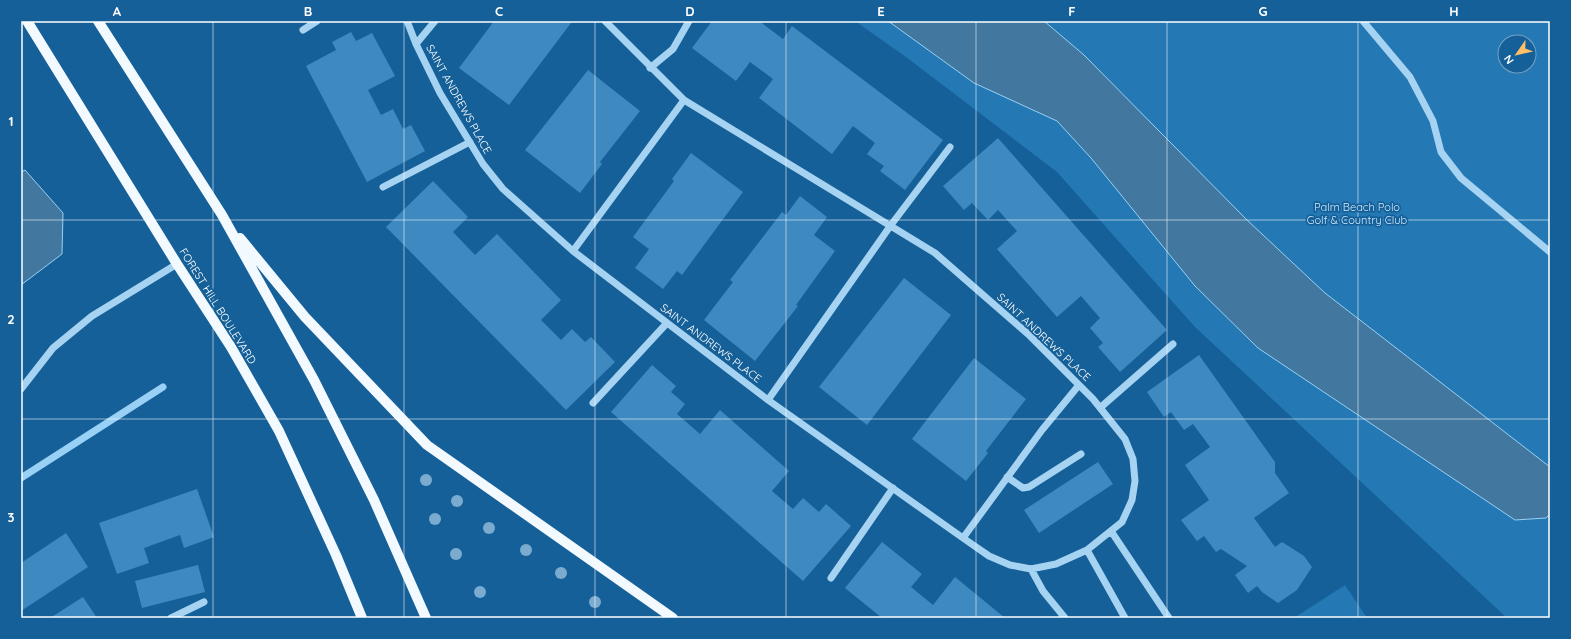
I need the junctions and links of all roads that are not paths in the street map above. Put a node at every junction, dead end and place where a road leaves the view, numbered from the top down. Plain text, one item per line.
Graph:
1 (27, 21) edge
2 (98, 21) edge
3 (317, 21) edge
4 (407, 21) edge
5 (435, 21) edge
6 (606, 21) edge
7 (689, 21) edge
8 (1363, 21) edge
9 (303, 30) dead end
10 (416, 44) junction
11 (650, 68) junction
12 (684, 100) junction
13 (470, 142) junction
14 (950, 148) dead end
15 (383, 187) dead end
16 (222, 215) junction
17 (891, 225) junction
18 (573, 251) junction
19 (1550, 252) edge
20 (177, 264) junction
21 (667, 323) junction
22 (1173, 344) dead end
23 (1079, 385) junction
24 (21, 389) edge
25 (768, 400) junction
26 (593, 403) dead end
27 (1101, 408) junction
28 (1081, 454) dead end
29 (1007, 477) junction
30 (893, 488) junction
31 (1111, 531) junction
32 (963, 538) junction
33 (1087, 550) junction
34 (1031, 569) junction
35 (831, 578) dead end
36 (204, 602) dead end
37 (171, 618) edge
38 (362, 618) edge
39 (426, 618) edge
40 (673, 618) edge
41 (1065, 618) edge
42 (1126, 618) edge
43 (1170, 618) edge

1 - 20 main road, FOREST HILL BOULEVARD
2 - 16 main road
3 - 9 street
4 - 10 street, SAINT ANDREWS PLACE
5 - 10 street
6 - 11 street, SAINT ANDREWS PLACE
7 - 11 street
8 - 19 street
10 - 13 street, SAINT ANDREWS PLACE
11 - 12 street, SAINT ANDREWS PLACE
12 - 17 street, SAINT ANDREWS PLACE
12 - 18 street
13 - 15 street
13 - 18 street, SAINT ANDREWS PLACE
14 - 17 street
16 - 39 main road
16 - 40 main road
17 - 23 street, SAINT ANDREWS PLACE
17 - 25 street
18 - 21 street, SAINT ANDREWS PLACE
20 - 24 street
20 - 38 main road, FOREST HILL BOULEVARD
21 - 25 street, SAINT ANDREWS PLACE
21 - 26 street
22 - 27 street
23 - 27 street, SAINT ANDREWS PLACE
23 - 29 street
25 - 30 street, SAINT ANDREWS PLACE
27 - 31 street, SAINT ANDREWS PLACE
28 - 29 street
29 - 32 street
30 - 32 street, SAINT ANDREWS PLACE
30 - 35 street
31 - 33 street, SAINT ANDREWS PLACE
31 - 43 street
32 - 34 street, SAINT ANDREWS PLACE
33 - 34 street, SAINT ANDREWS PLACE
33 - 42 street
34 - 41 street
36 - 37 street

